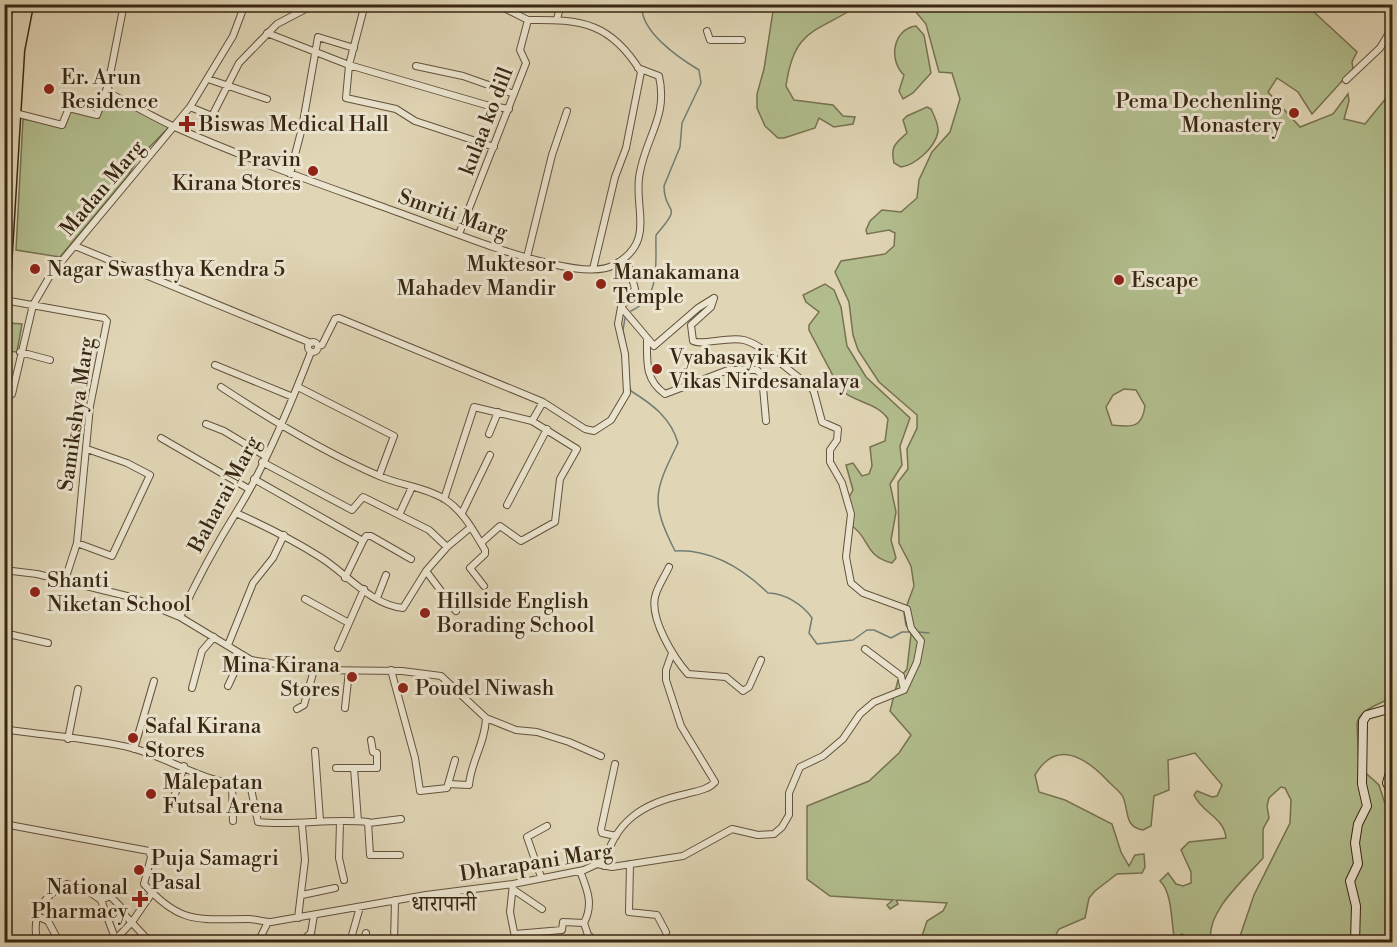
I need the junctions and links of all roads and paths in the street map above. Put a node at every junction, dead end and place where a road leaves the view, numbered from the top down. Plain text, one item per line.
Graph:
1 (20, 4) edge
2 (28, 4) edge
3 (124, 4) edge
4 (245, 4) edge
5 (302, 4) edge
6 (315, 4) edge
7 (365, 4) edge
8 (496, 4) edge
9 (561, 4) edge
10 (303, 13) junction
11 (4, 15) edge
12 (17, 19) junction
13 (557, 19) junction
14 (528, 20) junction
15 (1392, 28) edge
16 (707, 31) dead end
17 (267, 33) junction
18 (742, 40) dead end
19 (354, 48) junction
20 (12, 49) edge
21 (314, 53) junction
22 (350, 65) junction
23 (416, 66) dead end
24 (7, 68) edge
25 (638, 68) junction
26 (208, 79) junction
27 (1346, 80) dead end
28 (228, 85) junction
29 (108, 86) junction
30 (514, 94) junction
31 (267, 99) dead end
32 (189, 107) junction
33 (509, 109) junction
34 (567, 111) dead end
35 (15, 113) junction
36 (175, 127) junction
37 (494, 147) junction
38 (4, 159) edge
39 (290, 174) junction
40 (459, 234) junction
41 (75, 246) junction
42 (527, 257) junction
43 (618, 262) junction
44 (593, 269) junction
45 (4, 298) edge
46 (33, 305) junction
47 (621, 307) junction
48 (647, 340) junction
49 (310, 343) junction
50 (318, 346) junction
51 (20, 352) junction
52 (312, 352) junction
53 (50, 360) dead end
54 (215, 365) dead end
55 (221, 387) dead end
56 (298, 387) junction
57 (293, 397) junction
58 (4, 399) edge
59 (543, 402) junction
60 (498, 412) junction
61 (532, 421) junction
62 (766, 421) dead end
63 (206, 424) dead end
64 (280, 424) junction
65 (548, 429) junction
66 (489, 434) dead end
67 (161, 438) dead end
68 (87, 449) junction
69 (490, 455) dead end
70 (264, 459) junction
71 (379, 476) junction
72 (254, 478) junction
73 (412, 487) junction
74 (249, 489) junction
75 (444, 499) junction
76 (507, 505) dead end
77 (236, 513) junction
78 (462, 513) junction
79 (399, 515) junction
80 (471, 527) junction
81 (284, 535) junction
82 (363, 541) junction
83 (77, 543) junction
84 (482, 543) junction
85 (447, 547) junction
86 (411, 559) dead end
87 (669, 567) dead end
88 (4, 570) edge
89 (426, 571) junction
90 (386, 575) dead end
91 (345, 578) junction
92 (65, 580) junction
93 (484, 586) dead end
94 (364, 590) junction
95 (377, 598) junction
96 (305, 599) dead end
97 (456, 611) dead end
98 (180, 617) junction
99 (347, 622) junction
100 (4, 633) edge
101 (214, 637) junction
102 (48, 643) dead end
103 (228, 645) junction
104 (338, 648) dead end
105 (865, 649) dead end
106 (672, 653) junction
107 (242, 656) junction
108 (761, 660) dead end
109 (314, 670) junction
110 (391, 670) junction
111 (349, 671) junction
112 (154, 681) dead end
113 (228, 686) dead end
114 (192, 687) dead end
115 (78, 689) dead end
116 (904, 690) junction
117 (345, 708) dead end
118 (1392, 708) edge
119 (297, 709) dead end
120 (486, 718) junction
121 (7, 729) edge
122 (68, 739) junction
123 (4, 740) edge
124 (371, 740) dead end
125 (134, 748) junction
126 (315, 751) dead end
127 (601, 756) dead end
128 (455, 760) dead end
129 (615, 764) dead end
130 (184, 766) junction
131 (1392, 766) edge
132 (336, 768) dead end
133 (354, 768) junction
134 (232, 784) junction
135 (448, 784) junction
136 (1392, 792) edge
137 (170, 810) dead end
138 (401, 819) dead end
139 (320, 820) junction
140 (233, 821) dead end
141 (358, 821) junction
142 (340, 822) junction
143 (4, 824) edge
144 (369, 824) junction
145 (302, 825) junction
146 (547, 826) dead end
147 (616, 836) junction
148 (400, 855) dead end
149 (630, 864) junction
150 (604, 866) junction
151 (580, 871) junction
152 (541, 877) junction
153 (344, 880) dead end
154 (514, 887) junction
155 (335, 888) dead end
156 (152, 892) junction
157 (302, 895) junction
158 (101, 900) junction
159 (395, 900) junction
160 (360, 907) junction
161 (542, 909) dead end
162 (35, 915) junction
163 (314, 915) junction
164 (298, 918) junction
165 (132, 922) junction
166 (268, 922) junction
167 (584, 923) junction
168 (666, 932) dead end
169 (366, 933) dead end
170 (515, 934) junction
171 (57, 938) dead end
172 (114, 940) edge
173 (37, 942) edge
174 (150, 942) edge
175 (258, 942) edge
176 (302, 942) edge
177 (350, 942) edge
178 (363, 942) edge
179 (394, 942) edge
180 (516, 942) edge
181 (597, 942) edge
182 (1354, 942) edge

1 - 12 highway
2 - 20 highway
3 - 29 street
4 - 26 street, Madan Marg
5 - 10 street
6 - 10 street
7 - 19 street
8 - 14 street
9 - 13 street
10 - 17 street
11 - 12 street
12 - 20 highway
13 - 14 street
13 - 25 street
14 - 30 street, kulaa ko dill
15 - 27 street
16 - 18 street
17 - 21 street
17 - 28 street
19 - 21 street
19 - 22 street
20 - 24 highway
20 - 35 highway
21 - 22 street
21 - 39 street
22 - 33 street
22 - 37 street
23 - 30 street
24 - 38 highway
25 - 43 street
25 - 44 street
26 - 28 street
26 - 32 street, Madan Marg
28 - 31 street
28 - 32 street
29 - 35 street
29 - 36 street, Smriti Marg
30 - 33 street, kulaa ko dill
32 - 36 street, Madan Marg
33 - 37 street, kulaa ko dill
34 - 42 street
35 - 45 highway
36 - 39 street, Smriti Marg
36 - 41 street, Madan Marg
37 - 40 street, kulaa ko dill
39 - 40 street, Smriti Marg
40 - 42 street, Smriti Marg
41 - 46 street, Madan Marg
41 - 49 street
42 - 44 street, Smriti Marg
43 - 44 street, Smriti Marg
43 - 47 street
45 - 46 street, Samikshya Marg
46 - 51 street, Madan Marg
46 - 68 street, Samikshya Marg
47 - 48 street
47 - 59 street
48 - 62 street
48 - 116 street
49 - 50 street
49 - 52 street
50 - 52 street
50 - 59 street
51 - 53 street
51 - 58 street, Madan Marg
52 - 56 street, Baharai Marg
54 - 57 street
55 - 64 street
56 - 57 street, Baharai Marg
56 - 71 street
57 - 64 street, Baharai Marg
59 - 61 street
60 - 61 street
60 - 66 street
60 - 75 street
61 - 65 street
63 - 70 street
64 - 70 street, Baharai Marg
64 - 71 street
65 - 76 street
65 - 84 street
67 - 74 street
68 - 83 street, Samikshya Marg
68 - 83 street
69 - 78 street
70 - 72 street, Baharai Marg
70 - 79 street
71 - 73 street
72 - 74 street, Baharai Marg
72 - 82 street
73 - 75 street
73 - 79 street
74 - 77 street, Baharai Marg
75 - 78 street
77 - 81 street
77 - 98 street, Baharai Marg
78 - 80 street
79 - 85 street
80 - 84 street
80 - 85 street
81 - 91 street
81 - 103 street
82 - 86 street
82 - 91 street
83 - 92 street, Samikshya Marg
84 - 93 street
85 - 89 street
87 - 106 street
88 - 92 street
89 - 95 street
89 - 97 street
90 - 95 street
91 - 94 street
92 - 98 street
94 - 95 street
94 - 99 street
96 - 99 street
98 - 101 street
99 - 104 street
100 - 102 street
101 - 103 street
101 - 114 street
103 - 107 street
105 - 116 street
106 - 108 street
106 - 147 street
107 - 109 street
107 - 113 street
109 - 111 street
109 - 119 street
110 - 111 street
110 - 120 street
110 - 135 street
111 - 117 street
112 - 125 street
115 - 122 street
116 - 149 street, Dharapani Marg
118 - 182 street
120 - 127 street
120 - 135 street
121 - 122 street
121 - 123 street
122 - 125 street
124 - 133 street
125 - 130 street
126 - 139 street
128 - 135 street
129 - 147 street
130 - 134 street
130 - 137 street
131 - 136 street
132 - 133 street
133 - 141 street
134 - 140 street
134 - 145 street
138 - 144 street
139 - 142 street
139 - 145 street
141 - 142 street
141 - 144 street
142 - 153 street
143 - 156 street
144 - 148 street
145 - 157 street
146 - 152 street
147 - 150 street
149 - 150 street, Dharapani Marg
149 - 168 street
150 - 151 street, Dharapani Marg
151 - 152 street, Dharapani Marg
151 - 167 street
152 - 154 street, Dharapani Marg
154 - 159 street, Dharapani Marg
154 - 161 street
154 - 170 street
155 - 157 street
156 - 165 street
156 - 166 street, Dharapani Marg
157 - 164 street
158 - 162 street
158 - 165 street
158 - 172 street
159 - 160 street, Dharapani Marg
159 - 179 street
160 - 163 street, Dharapani Marg
160 - 177 street
162 - 171 street
162 - 173 street
163 - 164 street, Dharapani Marg
163 - 176 street
164 - 166 street, Dharapani Marg
165 - 172 street
165 - 174 street
166 - 175 street
167 - 170 street
167 - 181 street
169 - 178 street
170 - 180 street

